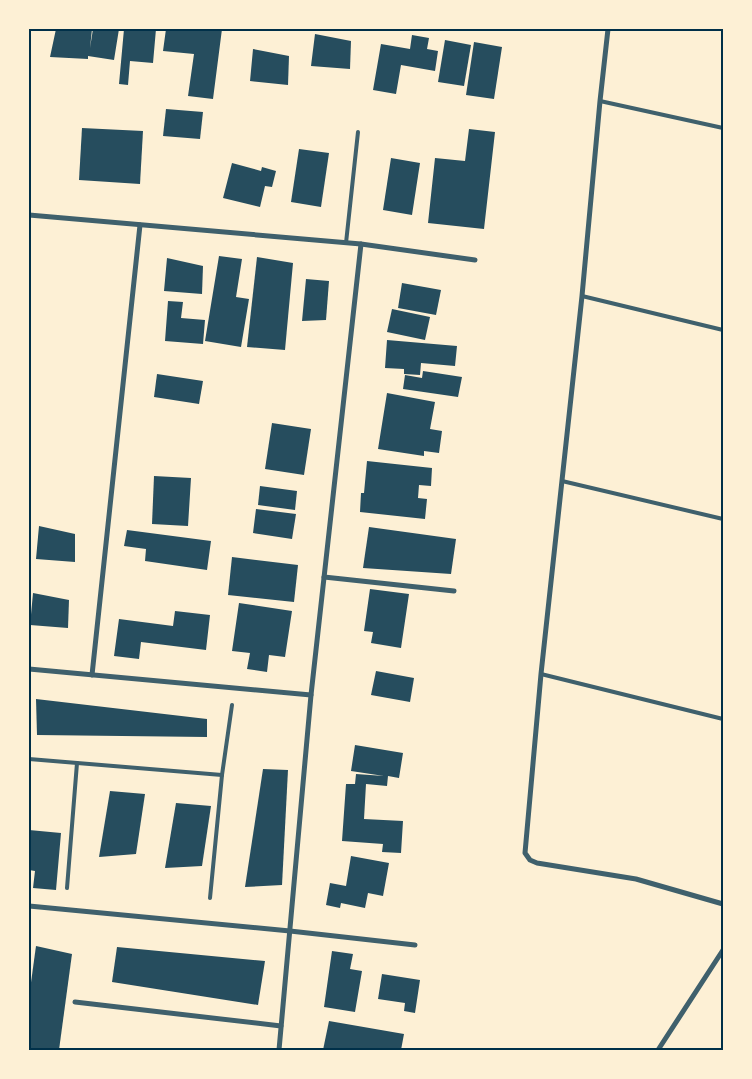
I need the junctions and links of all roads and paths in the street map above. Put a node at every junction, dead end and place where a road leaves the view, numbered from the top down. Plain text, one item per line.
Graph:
1 (608, 29) edge
2 (600, 101) junction
3 (723, 128) edge
4 (358, 132) dead end
5 (29, 215) edge
6 (140, 225) junction
7 (346, 244) junction
8 (361, 244) junction
9 (475, 260) dead end
10 (582, 296) junction
11 (723, 330) edge
12 (562, 481) junction
13 (723, 519) edge
14 (324, 577) junction
15 (454, 591) dead end
16 (29, 670) edge
17 (541, 674) junction
18 (92, 675) junction
19 (311, 695) junction
20 (232, 705) dead end
21 (723, 719) edge
22 (29, 759) edge
23 (78, 763) junction
24 (222, 775) junction
25 (67, 888) dead end
26 (210, 898) dead end
27 (723, 904) edge
28 (29, 906) edge
29 (290, 931) junction
30 (415, 945) dead end
31 (723, 950) edge
32 (75, 1002) dead end
33 (281, 1026) junction
34 (279, 1050) edge
35 (658, 1050) edge

1 - 2 street
2 - 3 lane
2 - 10 street
4 - 7 lane
5 - 6 street
6 - 7 street
6 - 18 street
7 - 8 street
8 - 9 street
8 - 14 street
10 - 11 lane
10 - 12 street
12 - 13 lane
12 - 17 street
14 - 15 street
14 - 19 street
16 - 18 street
17 - 21 lane
17 - 27 street
18 - 19 street
19 - 29 street
20 - 24 lane
22 - 23 lane
23 - 24 lane
23 - 25 lane
24 - 26 lane
28 - 29 street
29 - 30 street
29 - 33 street
31 - 35 street
32 - 33 street
33 - 34 street

